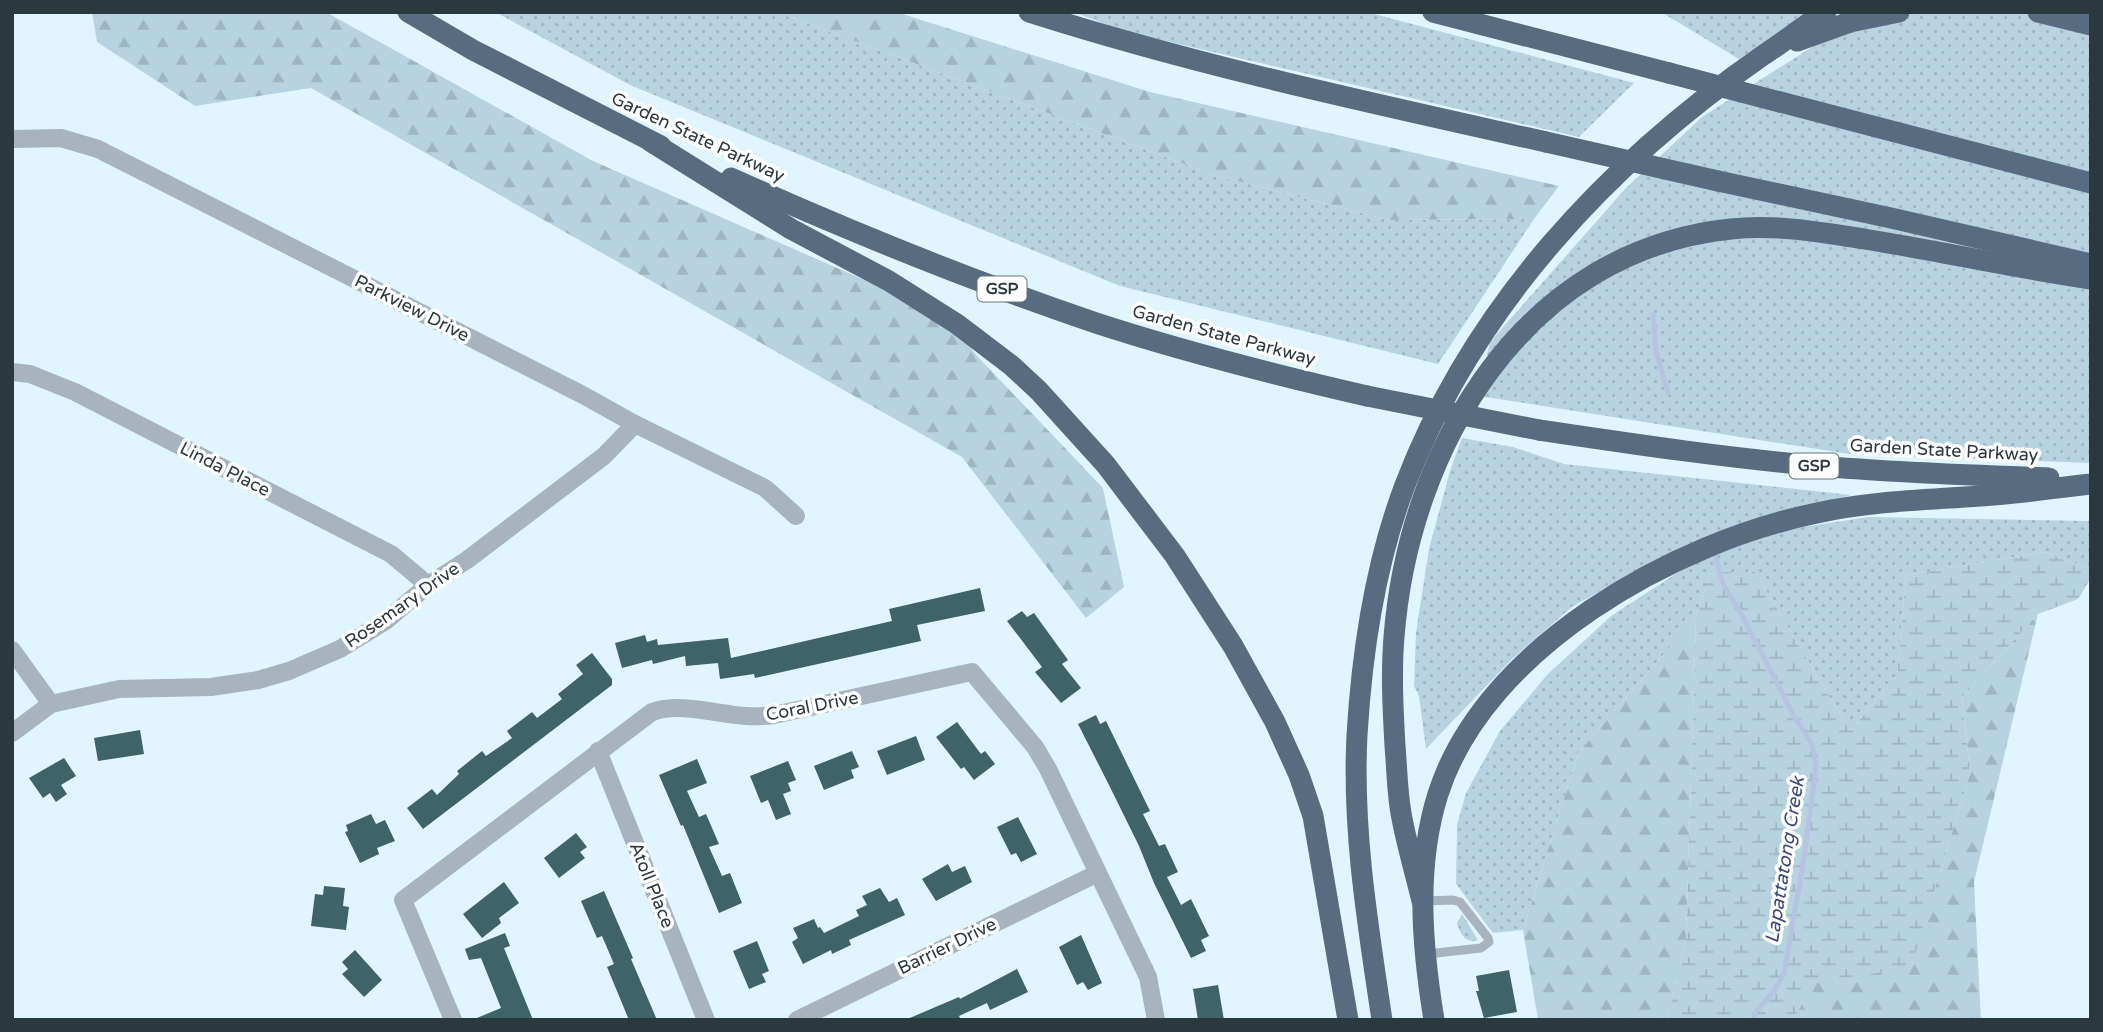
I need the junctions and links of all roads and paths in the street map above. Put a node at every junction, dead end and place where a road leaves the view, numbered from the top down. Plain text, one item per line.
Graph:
1 (408, 12) edge
2 (1028, 12) edge
3 (1433, 12) edge
4 (1826, 12) edge
5 (1899, 12) edge
6 (2038, 12) edge
7 (2091, 25) edge
8 (1768, 53) junction
9 (12, 139) edge
10 (650, 141) junction
11 (2091, 183) edge
12 (2091, 264) edge
13 (2091, 279) edge
14 (12, 372) edge
15 (635, 424) junction
16 (2091, 482) edge
17 (796, 516) dead end
18 (428, 585) junction
19 (12, 650) edge
20 (51, 704) junction
21 (12, 733) edge
22 (598, 751) junction
23 (1098, 873) junction
24 (1422, 901) junction
25 (1425, 954) junction
26 (453, 1020) edge
27 (706, 1020) edge
28 (797, 1020) edge
29 (1156, 1020) edge
30 (1348, 1020) edge
31 (1382, 1020) edge
32 (1434, 1020) edge

1 - 10 highway, Garden State Parkway / GSP
2 - 12 highway, bridge
3 - 11 highway, bridge
4 - 8 highway
5 - 8 highway
6 - 7 highway
8 - 31 highway
9 - 15 street, Parkview Drive
10 - 16 highway, Garden State Parkway / GSP, bridge
10 - 30 highway
13 - 24 highway
14 - 18 street, Linda Place
15 - 17 street, Parkview Drive
15 - 18 street, Rosemary Drive
16 - 24 highway
18 - 20 street, Rosemary Drive
19 - 20 street
20 - 21 street, Rosemary Drive
22 - 23 street, Coral Drive
22 - 26 street, Coral Drive
22 - 27 street, Atoll Place
23 - 28 street, Barrier Drive
23 - 29 street, Coral Drive
24 - 25 highway
24 - 25 lane
25 - 32 highway

